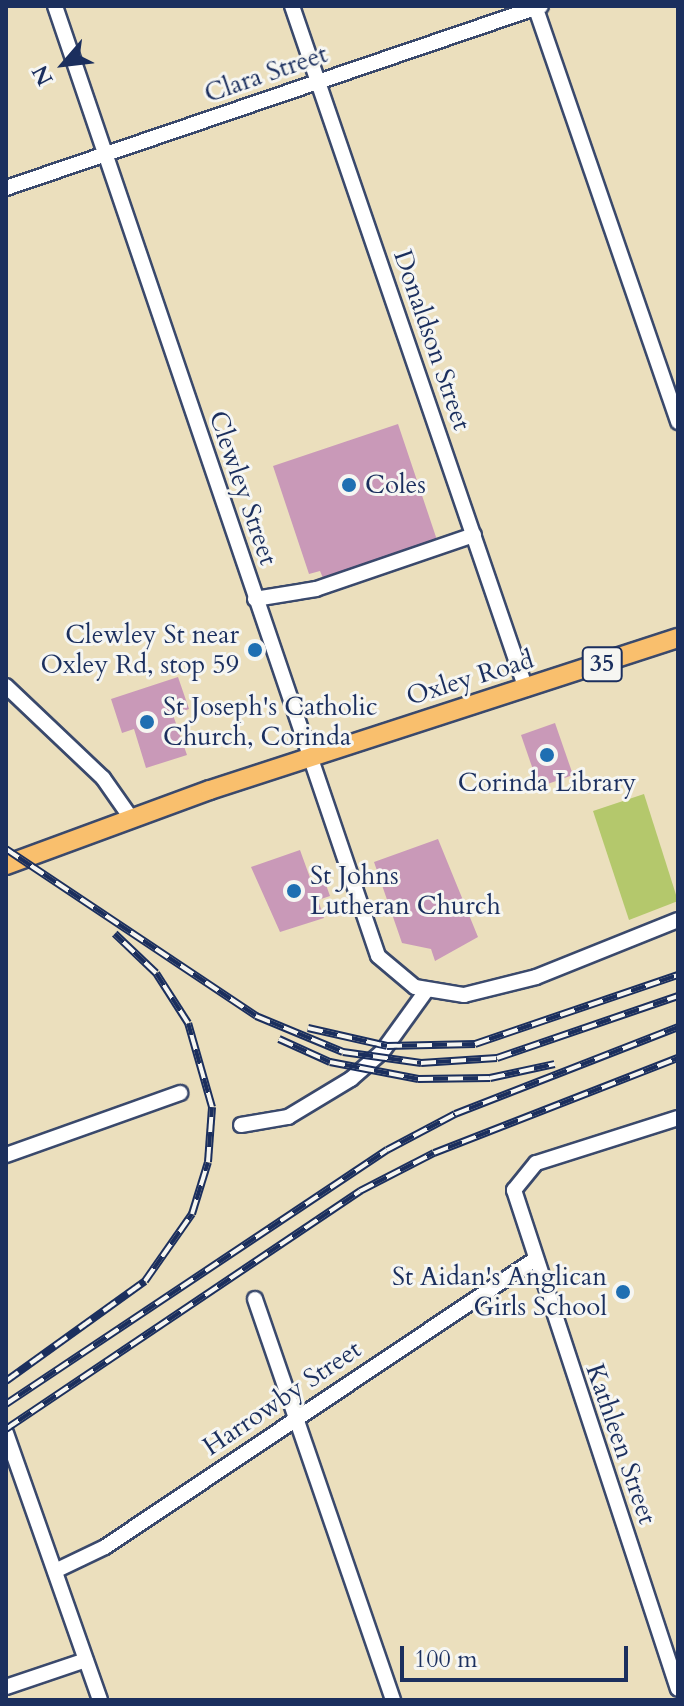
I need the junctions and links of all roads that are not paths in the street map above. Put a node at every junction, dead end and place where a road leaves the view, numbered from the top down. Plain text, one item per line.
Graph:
1 (55, 6) edge
2 (292, 6) edge
3 (537, 7) edge
4 (317, 83) junction
5 (104, 154) junction
6 (6, 188) edge
7 (678, 422) edge
8 (474, 535) junction
9 (255, 599) junction
10 (678, 638) edge
11 (6, 686) edge
12 (526, 689) junction
13 (309, 757) junction
14 (131, 818) junction
15 (6, 865) edge
16 (678, 920) edge
17 (426, 991) junction
18 (180, 1093) dead end
19 (678, 1118) edge
20 (241, 1125) dead end
21 (6, 1155) edge
22 (534, 1260) junction
23 (255, 1299) dead end
24 (296, 1417) junction
25 (6, 1433) edge
26 (55, 1571) junction
27 (86, 1660) junction
28 (6, 1687) edge
29 (678, 1689) edge
30 (100, 1700) edge
31 (393, 1700) edge

1 - 5 street, Clewley Street
2 - 4 street, Donaldson Street
3 - 4 street, Clara Street
3 - 7 street
4 - 5 street, Clara Street
4 - 8 street, Donaldson Street
5 - 6 street, Clara Street
5 - 9 street, Clewley Street
8 - 9 street
8 - 12 street, Donaldson Street
9 - 13 street, Clewley Street
10 - 12 main road, Oxley Road / 35
11 - 14 street
12 - 13 main road, Oxley Road / 35
13 - 14 main road, Oxley Road / 35
13 - 17 street, Clewley Street
14 - 15 main road, Oxley Road / 35
16 - 17 street
17 - 20 street
18 - 21 street
19 - 22 street, Kathleen Street
22 - 24 street, Harrowby Street
22 - 29 street, Kathleen Street
23 - 24 street
24 - 26 street, Harrowby Street
24 - 31 street
25 - 26 street
26 - 27 street
27 - 28 street
27 - 30 street

